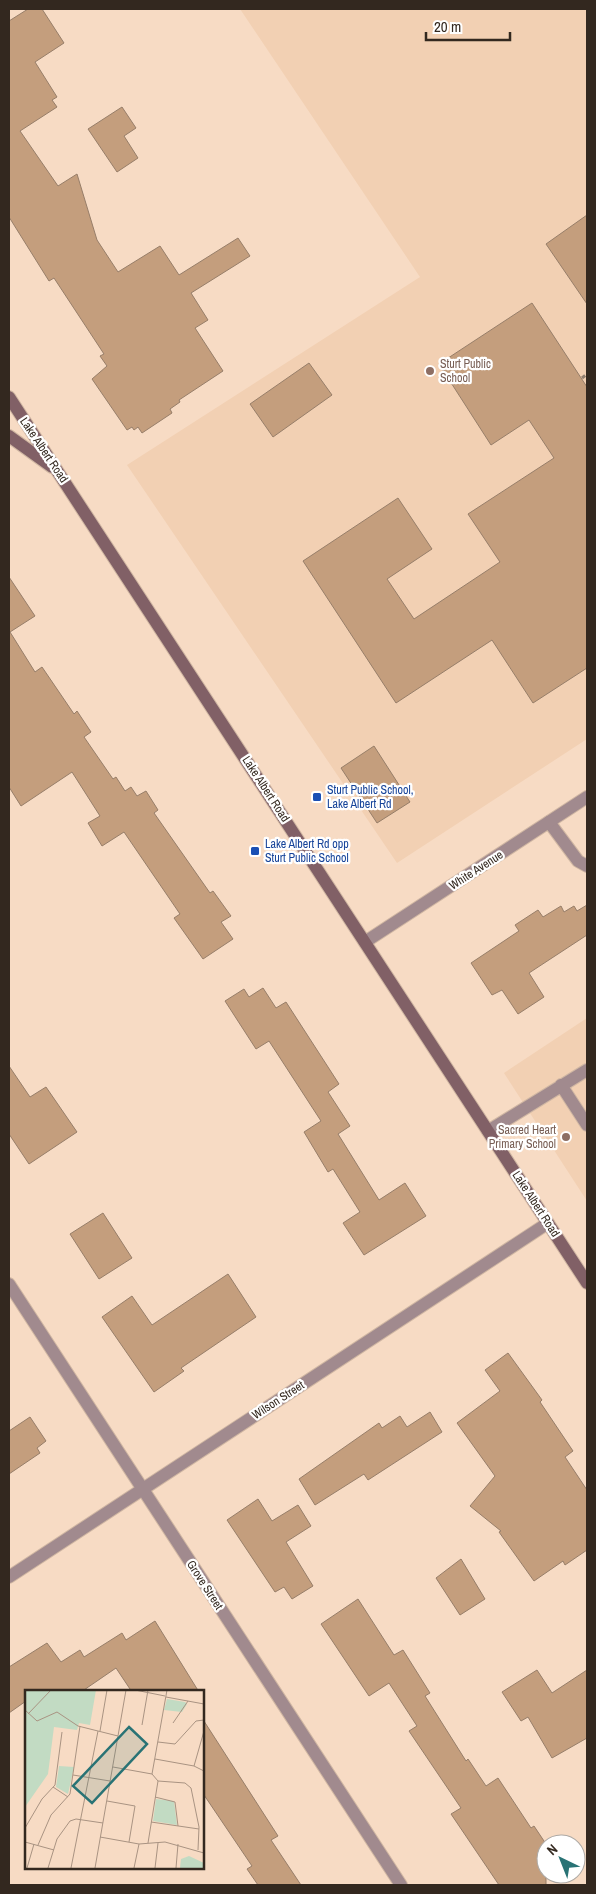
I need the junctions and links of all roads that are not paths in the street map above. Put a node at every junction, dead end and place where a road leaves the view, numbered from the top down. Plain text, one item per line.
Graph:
1 (9, 396) edge
2 (9, 436) edge
3 (60, 472) junction
4 (587, 797) edge
5 (549, 822) junction
6 (587, 866) edge
7 (365, 942) junction
8 (587, 1070) edge
9 (561, 1085) junction
10 (587, 1125) edge
11 (488, 1130) junction
12 (548, 1223) junction
13 (587, 1283) edge
14 (9, 1284) edge
15 (142, 1489) junction
16 (9, 1577) edge
17 (401, 1885) edge

1 - 3 main road, Lake Albert Road
2 - 3 main road
3 - 7 main road, Lake Albert Road
4 - 5 street, White Avenue
5 - 6 street
5 - 7 street, White Avenue
7 - 11 main road, Lake Albert Road
8 - 9 street
9 - 10 street
9 - 11 street
11 - 12 main road, Lake Albert Road
12 - 13 main road, Lake Albert Road
12 - 15 street, Wilson Street
14 - 15 street, Grove Street
15 - 16 street, Wilson Street
15 - 17 street, Grove Street

